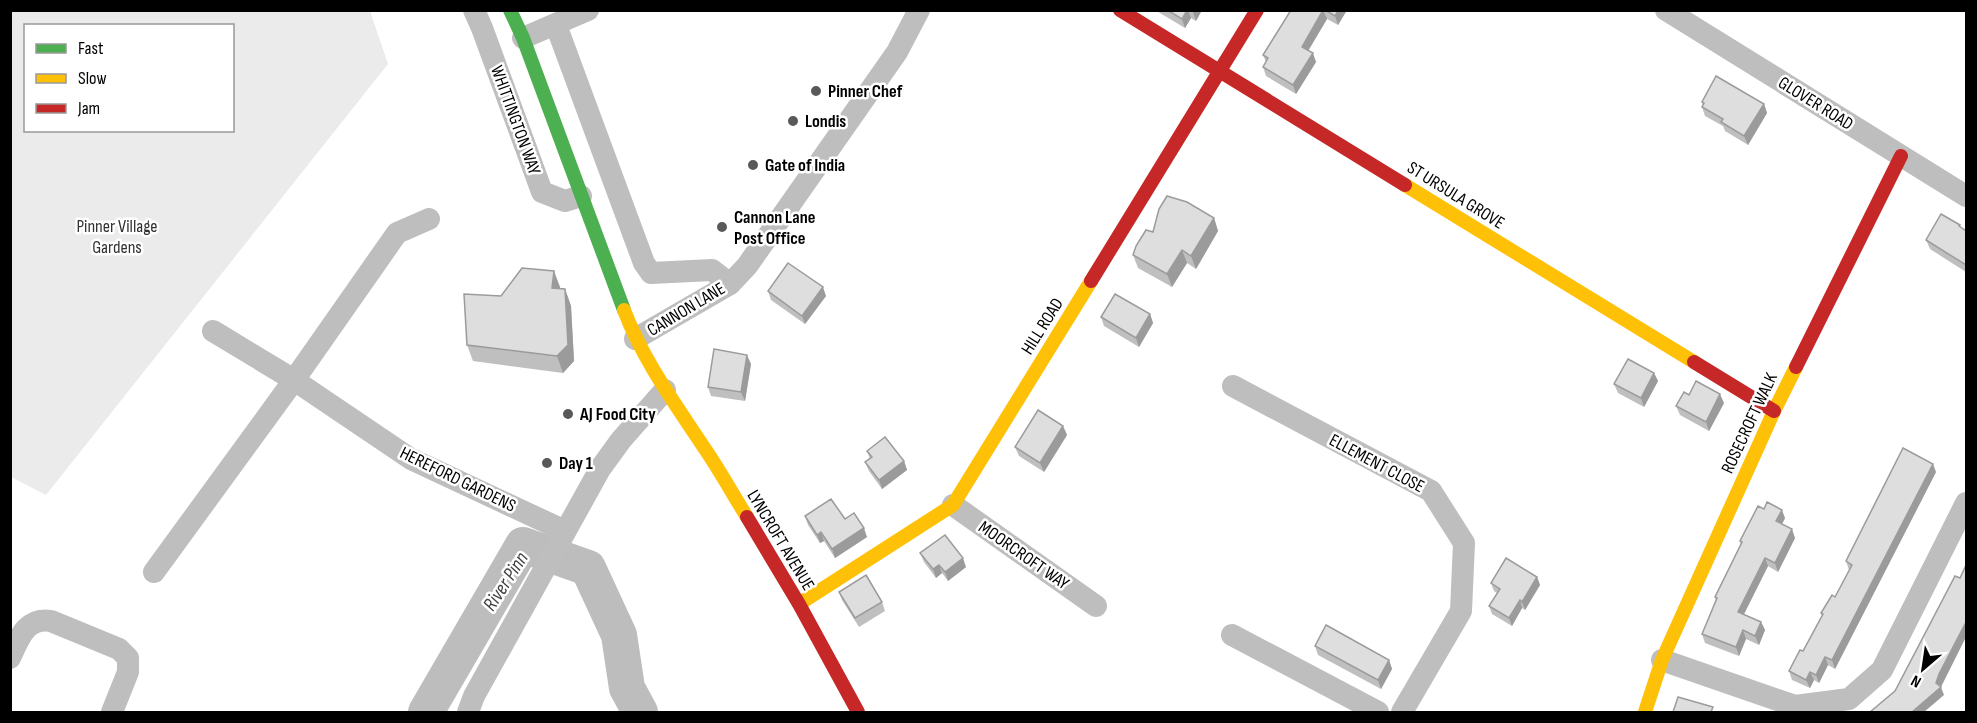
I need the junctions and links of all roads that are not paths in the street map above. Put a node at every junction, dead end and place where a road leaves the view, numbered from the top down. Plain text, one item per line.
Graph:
1 (474, 10) edge
2 (510, 10) edge
3 (588, 10) edge
4 (919, 10) edge
5 (1120, 10) edge
6 (1257, 10) edge
7 (1666, 10) edge
8 (556, 25) junction
9 (523, 38) junction
10 (1219, 71) junction
11 (1901, 156) junction
12 (581, 196) junction
13 (1966, 196) edge
14 (429, 219) dead end
15 (730, 284) junction
16 (213, 331) dead end
17 (635, 339) junction
18 (294, 380) junction
19 (1233, 386) dead end
20 (665, 390) junction
21 (1773, 411) junction
22 (1966, 503) edge
23 (953, 505) junction
24 (561, 538) junction
25 (154, 572) dead end
26 (799, 604) junction
27 (1096, 606) dead end
28 (1232, 635) dead end
29 (10, 658) edge
30 (1662, 660) junction
31 (112, 712) edge
32 (468, 712) edge
33 (858, 712) edge
34 (1378, 712) edge
35 (1402, 712) edge
36 (1645, 712) edge

1 - 12 street, WHITTINGTON WAY
2 - 9 street, WHITTINGTON WAY
3 - 8 street
4 - 15 street, CANNON LANE
5 - 10 street, ST URSULA GROVE
6 - 10 street, HILL ROAD
7 - 11 street, GLOVER ROAD
8 - 9 street
8 - 15 street
9 - 12 street, WHITTINGTON WAY
10 - 21 street, ST URSULA GROVE
10 - 23 street, HILL ROAD
11 - 13 street, GLOVER ROAD
11 - 21 street, ROSECROFT WALK
12 - 17 street, WHITTINGTON WAY
14 - 18 street
15 - 17 street, CANNON LANE
16 - 18 street, HEREFORD GARDENS
17 - 20 street, WHITTINGTON WAY
18 - 24 street, HEREFORD GARDENS
18 - 25 street
19 - 35 street, ELLEMENT CLOSE
20 - 24 street
20 - 26 street, LYNCROFT AVENUE
21 - 30 street, ROSECROFT WALK
22 - 30 street
23 - 26 street, HILL ROAD
23 - 27 street, MOORCROFT WAY
24 - 32 street
26 - 33 street, LYNCROFT AVENUE
28 - 34 street
29 - 31 street
30 - 36 street, ROSECROFT WALK

